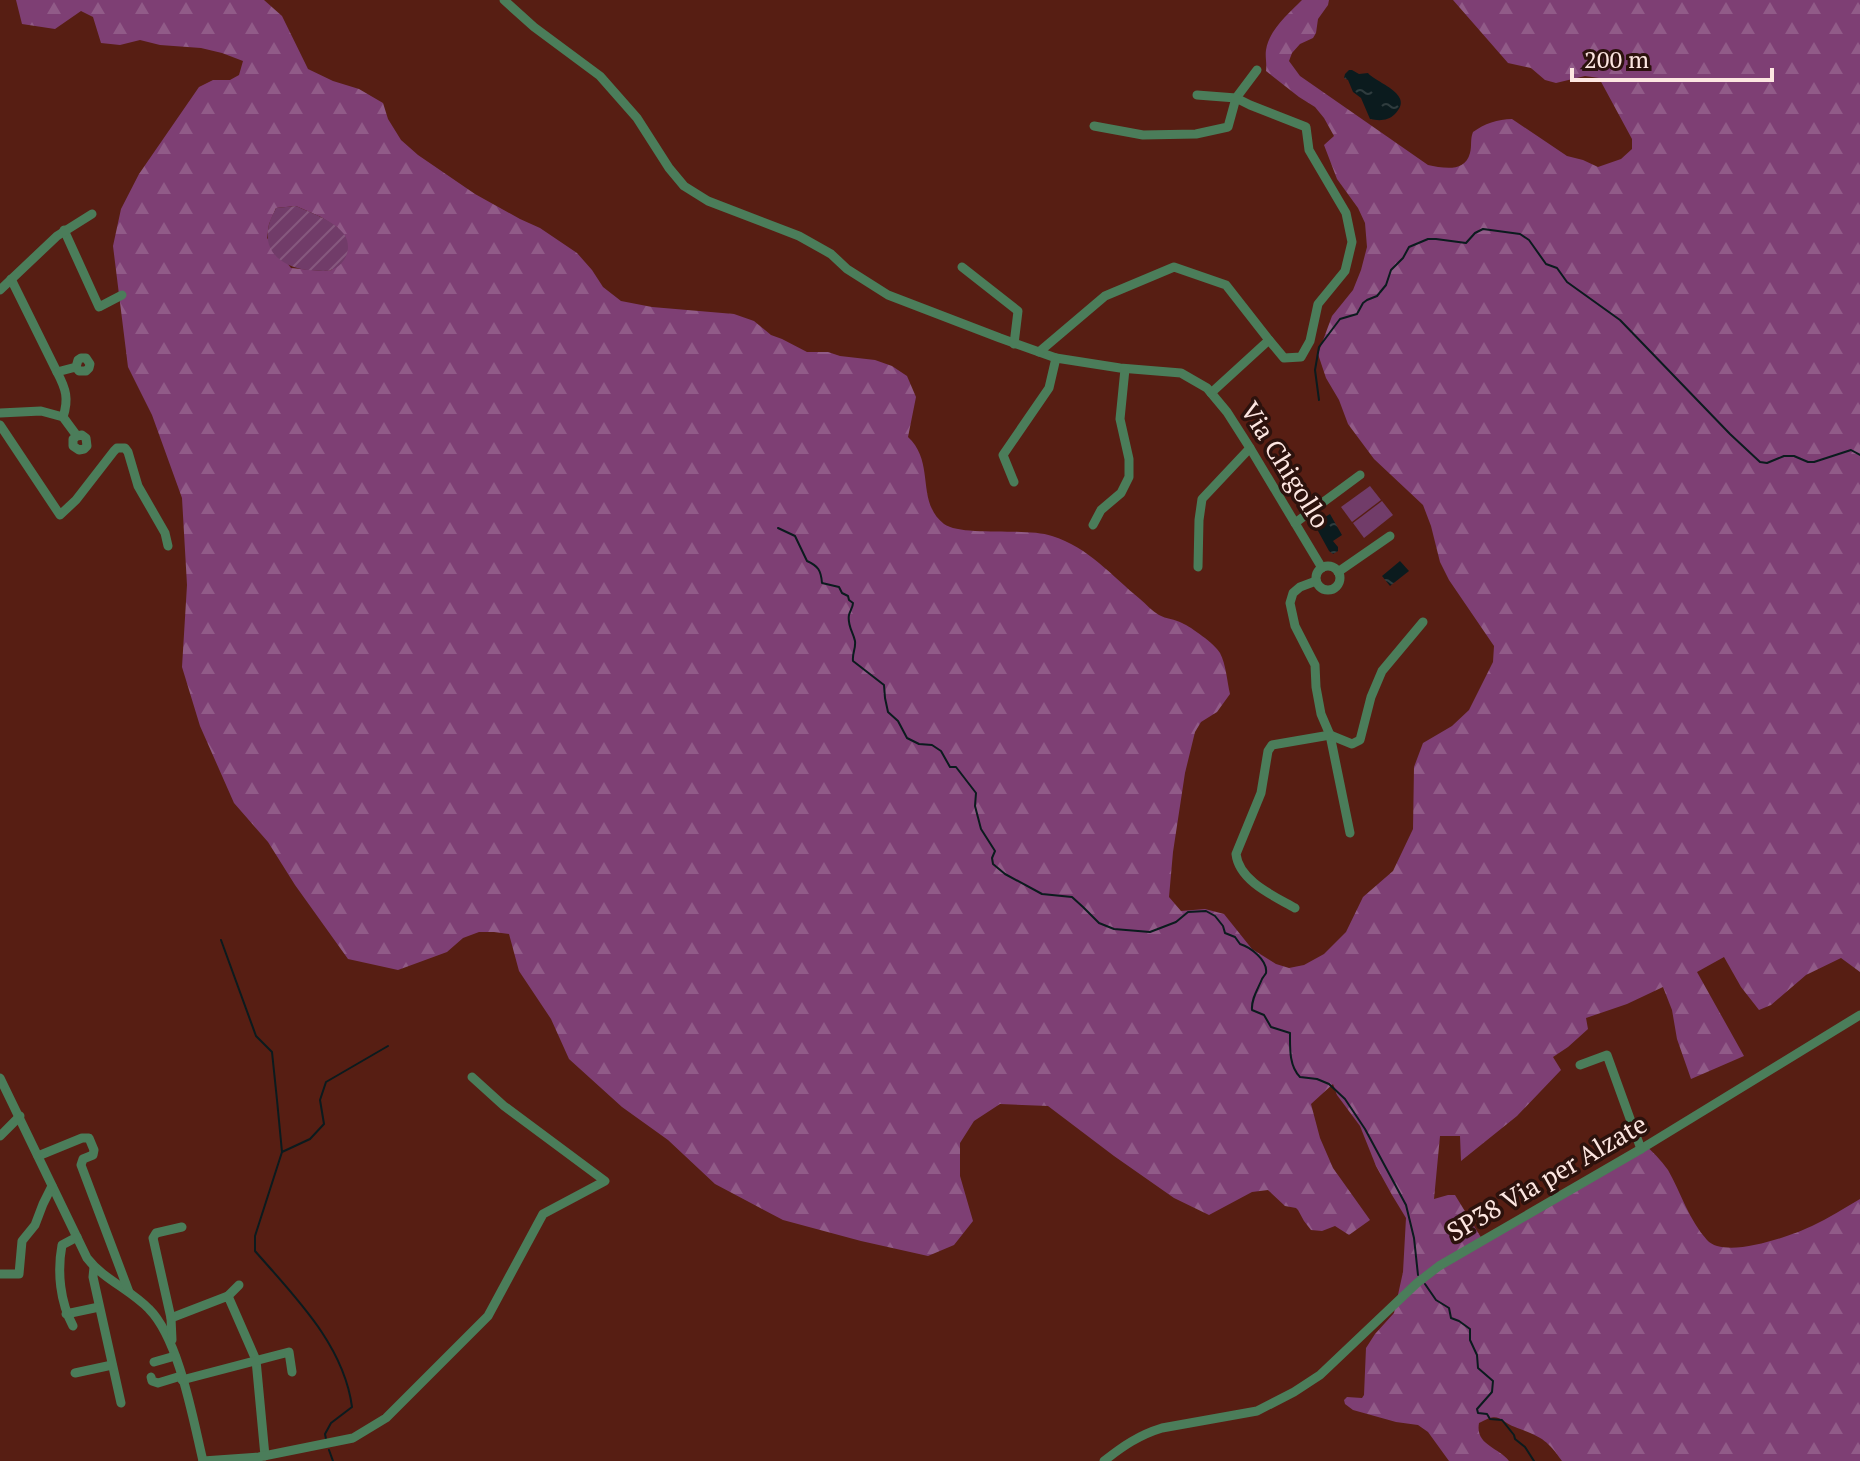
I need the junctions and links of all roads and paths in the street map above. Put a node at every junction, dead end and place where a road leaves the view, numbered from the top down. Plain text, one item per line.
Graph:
1 (504, 0) edge
2 (1257, 70) dead end
3 (1197, 95) dead end
4 (1236, 98) junction
5 (1094, 126) dead end
6 (92, 214) dead end
7 (64, 230) junction
8 (962, 267) dead end
9 (11, 279) junction
10 (0, 290) edge
11 (122, 295) dead end
12 (1269, 340) junction
13 (1014, 344) junction
14 (1039, 352) junction
15 (1056, 358) junction
16 (76, 367) dead end
17 (1125, 369) junction
18 (57, 372) junction
19 (1209, 391) junction
20 (0, 413) edge
21 (63, 417) junction
22 (0, 425) edge
23 (77, 436) dead end
24 (1250, 448) junction
25 (1360, 475) dead end
26 (1014, 482) dead end
27 (1295, 523) junction
28 (1093, 525) dead end
29 (1390, 536) dead end
30 (168, 546) dead end
31 (1198, 567) dead end
32 (1322, 568) junction
33 (1338, 572) junction
34 (1316, 581) junction
35 (1423, 622) dead end
36 (1330, 735) junction
37 (1350, 833) dead end
38 (1295, 908) dead end
39 (1860, 1015) edge
40 (1580, 1065) dead end
41 (472, 1077) dead end
42 (0, 1078) edge
43 (20, 1116) junction
44 (0, 1136) edge
45 (1641, 1149) junction
46 (38, 1156) junction
47 (52, 1186) junction
48 (182, 1227) dead end
49 (77, 1237) junction
50 (94, 1267) junction
51 (0, 1274) edge
52 (239, 1285) dead end
53 (129, 1292) junction
54 (228, 1296) junction
55 (99, 1307) junction
56 (66, 1314) junction
57 (171, 1318) junction
58 (73, 1326) dead end
59 (174, 1352) junction
60 (256, 1360) junction
61 (154, 1362) dead end
62 (112, 1365) junction
63 (292, 1372) dead end
64 (75, 1373) dead end
65 (151, 1377) dead end
66 (182, 1378) junction
67 (121, 1403) dead end
68 (265, 1456) junction
69 (203, 1461) edge
70 (1104, 1461) edge

1 - 13 street
2 - 4 street
3 - 4 street
4 - 5 street
4 - 12 street
6 - 7 street
7 - 9 street
7 - 11 street
8 - 13 street
9 - 10 street
9 - 18 street
12 - 14 street
12 - 19 street
13 - 14 street
14 - 15 street
15 - 17 street
15 - 26 street
16 - 18 street
17 - 19 street
17 - 28 street
18 - 21 street
19 - 24 street, Via Chigollo
20 - 21 street
21 - 23 street
22 - 30 street
24 - 27 street, Via Chigollo
24 - 31 street
25 - 27 street
27 - 32 street, Via Chigollo
29 - 33 street
32 - 33 street
32 - 34 street
33 - 34 street
34 - 36 street
35 - 36 street
36 - 37 street
36 - 38 street
39 - 45 street, SP38 Via per Alzate
40 - 45 street
41 - 68 street
42 - 43 street
43 - 44 street
43 - 46 street
45 - 70 street, SP38 Via per Alzate
46 - 47 street
46 - 53 street
47 - 49 street
47 - 51 street
48 - 57 street
49 - 50 street
49 - 56 street
50 - 53 street
50 - 55 street
52 - 54 street
53 - 59 street
54 - 57 street
54 - 60 street
55 - 56 street
55 - 62 street
56 - 58 street
57 - 59 street
59 - 61 street
59 - 66 street
60 - 63 street
60 - 66 street
60 - 68 street
62 - 64 street
62 - 67 street
65 - 66 street
66 - 69 street
68 - 69 street

